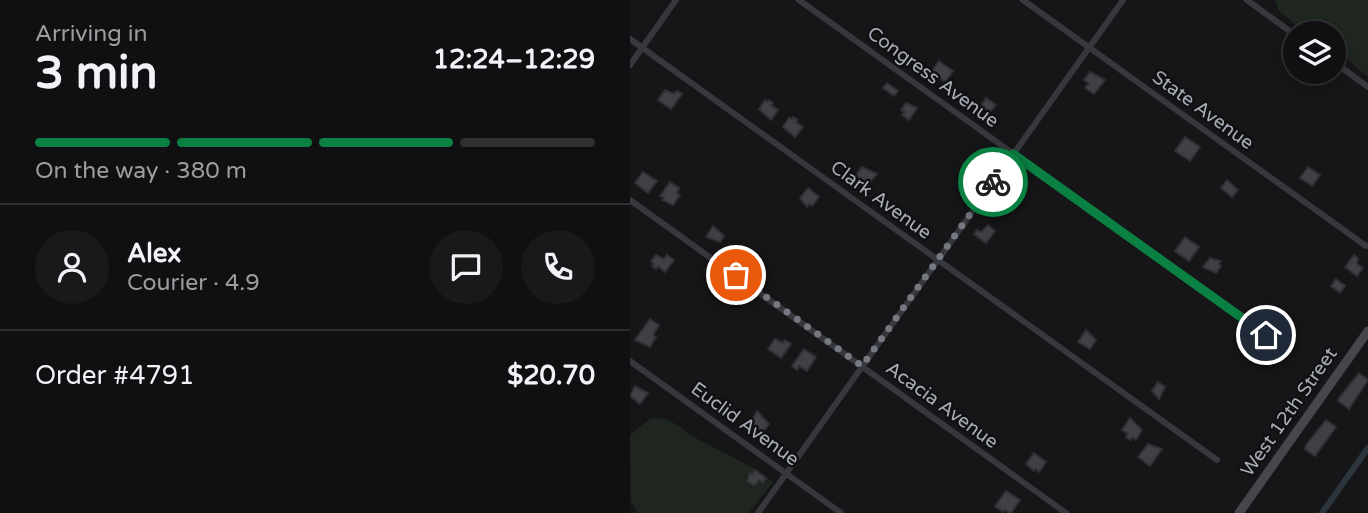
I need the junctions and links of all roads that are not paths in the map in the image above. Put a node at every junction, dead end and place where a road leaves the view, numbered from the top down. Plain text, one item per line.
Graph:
1 (676, 0) edge
2 (799, 0) edge
3 (1023, 0) edge
4 (1123, 0) edge
5 (1247, 0) edge
6 (1283, 26) edge
7 (630, 39) edge
8 (1089, 47) junction
9 (642, 48) junction
10 (630, 65) edge
11 (1346, 71) edge
12 (1368, 87) edge
13 (1013, 154) junction
14 (630, 200) edge
15 (1366, 246) dead end
16 (938, 260) junction
17 (1368, 331) edge
18 (1287, 350) dead end
19 (630, 362) edge
20 (862, 366) junction
21 (1217, 460) dead end
22 (786, 473) junction
23 (758, 513) edge
24 (841, 513) edge
25 (1066, 513) edge
26 (1239, 513) edge

1 - 9 street
2 - 13 street, Congress Avenue
3 - 8 street, State Avenue
4 - 8 street
5 - 6 street
7 - 9 street, Clark Avenue
8 - 13 street
8 - 15 street, State Avenue
9 - 10 street
9 - 16 street, Clark Avenue
11 - 12 street
13 - 16 street
13 - 18 street, Congress Avenue
14 - 20 street, Acacia Avenue
16 - 20 street
16 - 21 street, Clark Avenue
17 - 26 street, West 12th Street
19 - 22 street, Euclid Avenue
20 - 22 street
20 - 25 street, Acacia Avenue
22 - 23 street
22 - 24 street, Euclid Avenue

